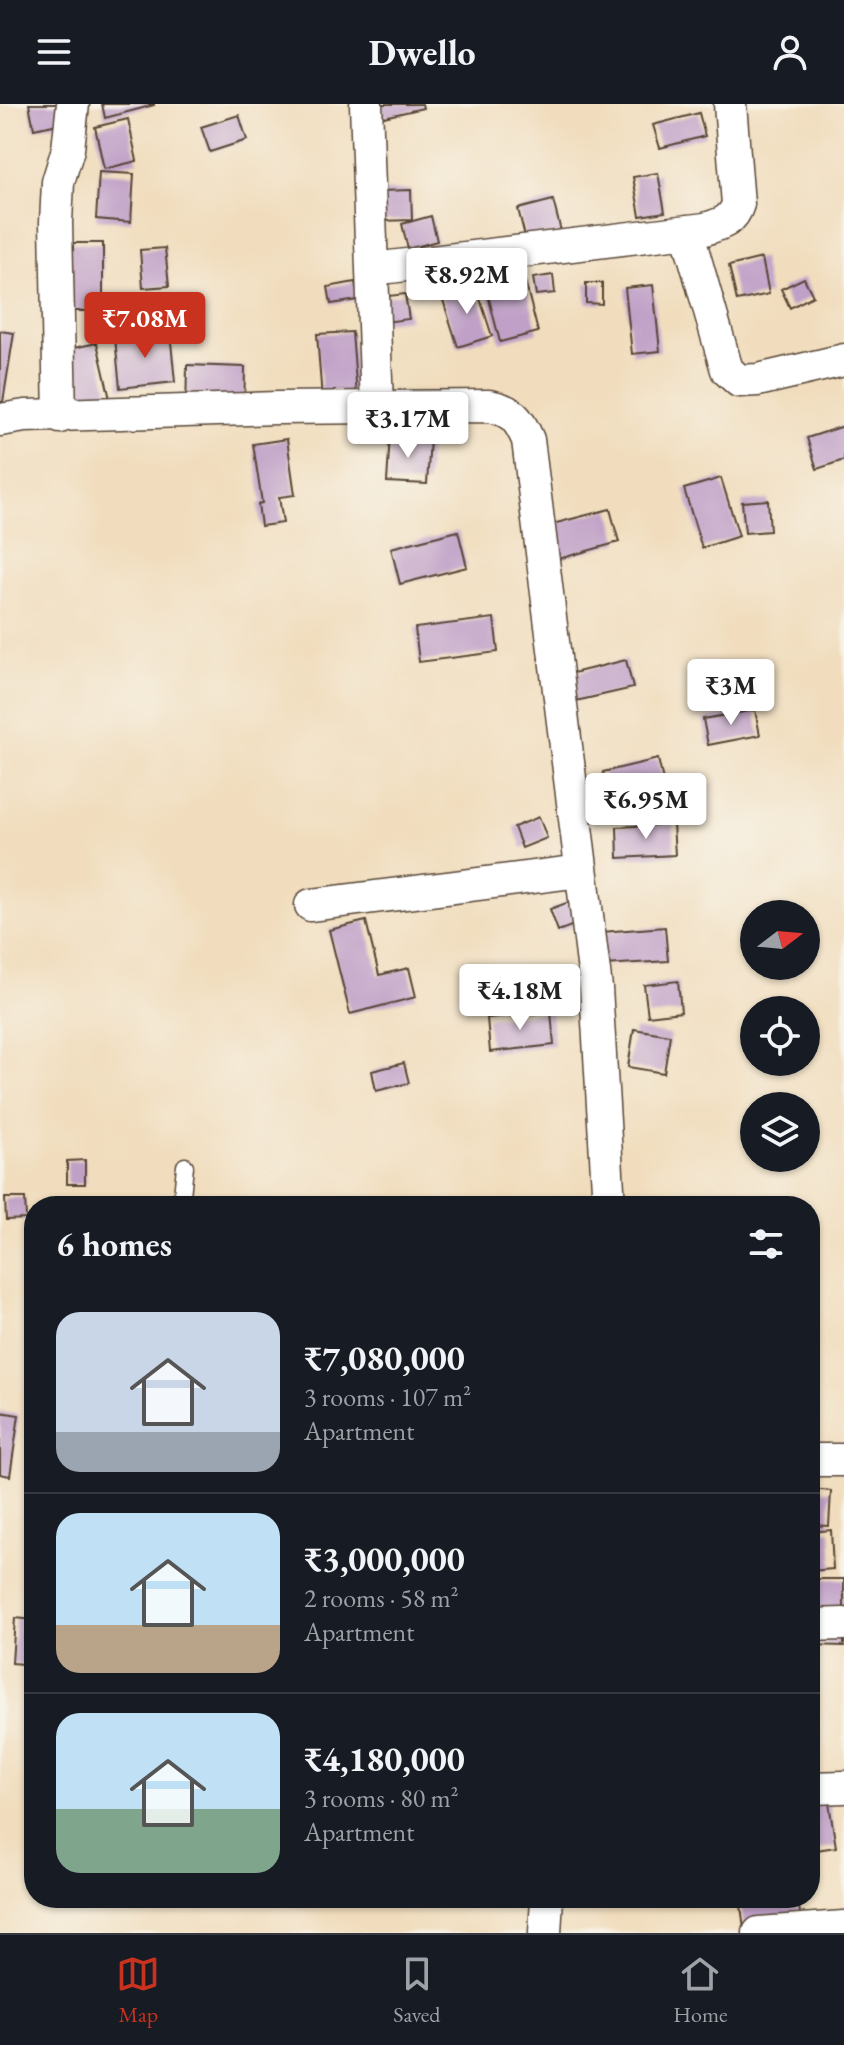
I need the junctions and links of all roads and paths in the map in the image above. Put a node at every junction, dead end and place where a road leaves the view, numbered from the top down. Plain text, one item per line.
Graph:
1 (73, 104) edge
2 (366, 104) edge
3 (730, 104) edge
4 (687, 231) junction
5 (373, 269) junction
6 (844, 360) edge
7 (377, 407) junction
8 (60, 417) junction
9 (0, 420) edge
10 (581, 871) junction
11 (311, 905) dead end
12 (185, 1166) dead end
13 (182, 1196) edge
14 (608, 1196) edge
15 (820, 1460) edge
16 (844, 1460) edge
17 (844, 1624) edge
18 (820, 1625) edge
19 (844, 1787) edge
20 (820, 1788) edge
21 (546, 1908) edge
22 (844, 1927) edge
23 (798, 1932) edge
24 (545, 1933) edge
25 (759, 1933) edge

1 - 8 street
2 - 5 street
3 - 4 street
4 - 5 street
4 - 6 street
5 - 7 street
7 - 8 street
7 - 10 street
8 - 9 street
10 - 11 street
10 - 14 street
12 - 13 lane
15 - 16 street
17 - 18 street
19 - 20 street
21 - 24 street
22 - 23 street
23 - 25 street

